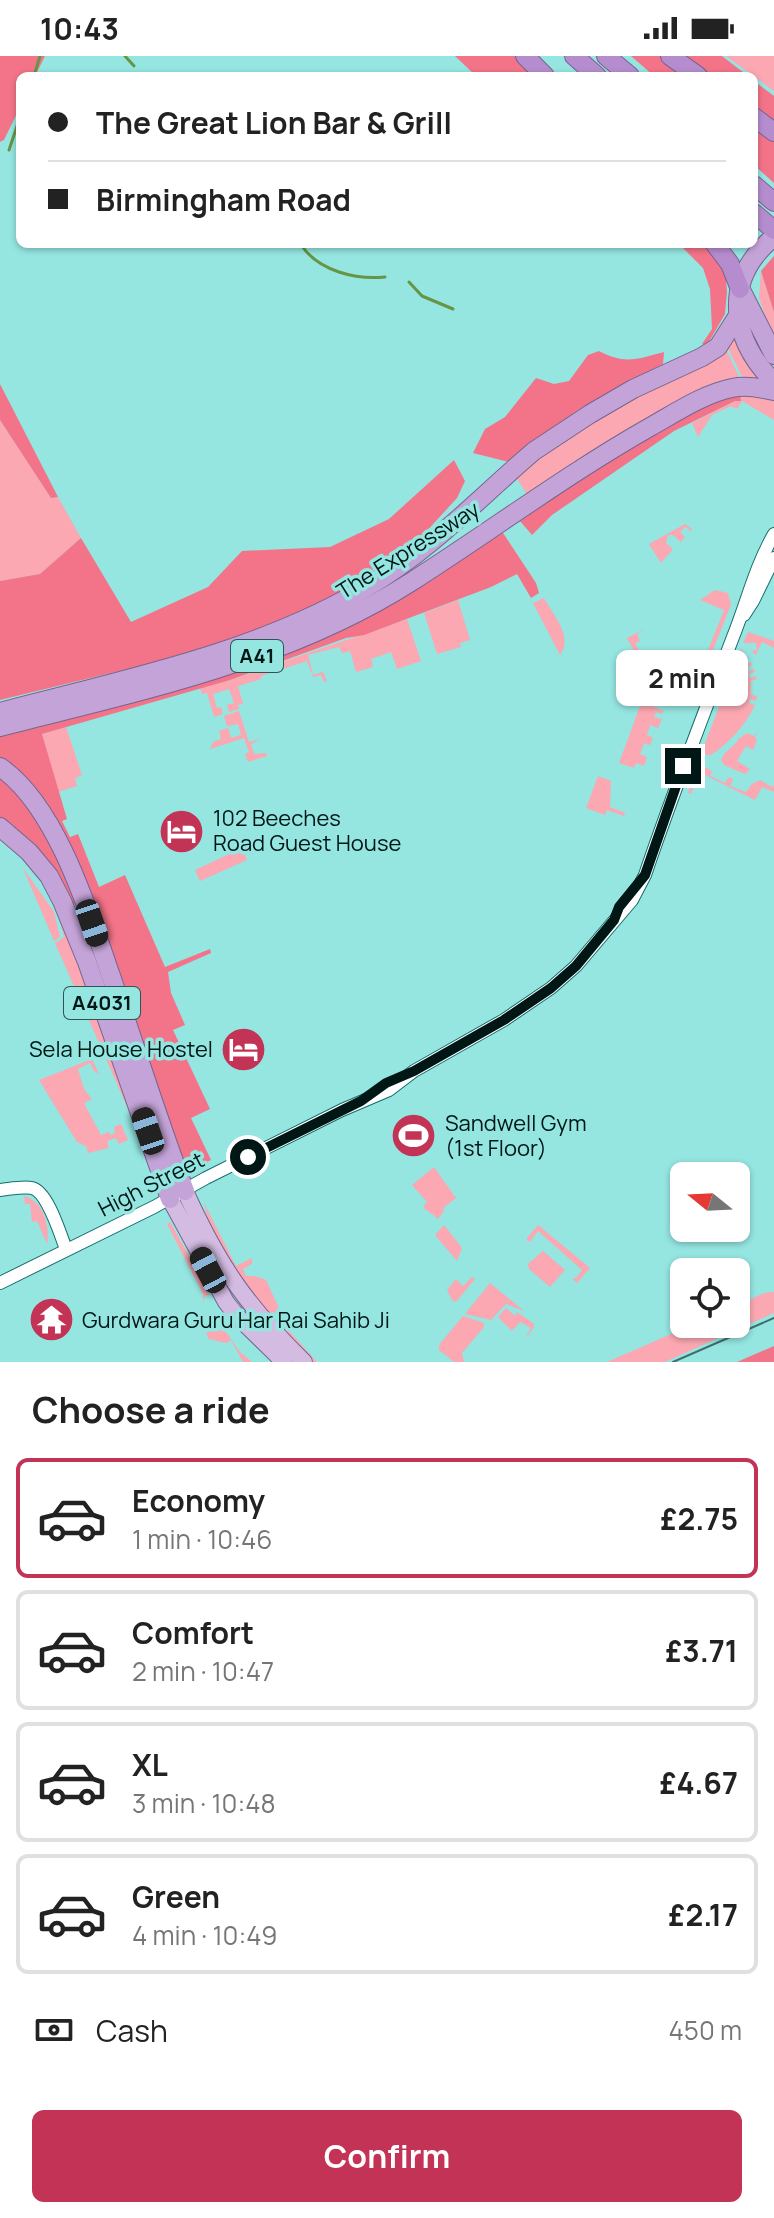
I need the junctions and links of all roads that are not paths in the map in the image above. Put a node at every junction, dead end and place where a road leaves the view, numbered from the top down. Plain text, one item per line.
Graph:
1 (525, 56) edge
2 (574, 56) edge
3 (606, 56) edge
4 (670, 56) edge
5 (541, 72) edge
6 (592, 72) edge
7 (625, 72) edge
8 (692, 72) edge
9 (758, 188) edge
10 (774, 202) edge
11 (758, 218) edge
12 (772, 237) edge
13 (718, 248) edge
14 (740, 289) junction
15 (737, 317) junction
16 (774, 355) edge
17 (774, 382) edge
18 (774, 391) edge
19 (774, 534) edge
20 (774, 558) edge
21 (740, 620) junction
22 (0, 712) edge
23 (0, 727) edge
24 (0, 767) edge
25 (0, 827) edge
26 (0, 1190) edge
27 (178, 1195) junction
28 (66, 1249) junction
29 (0, 1283) edge
30 (284, 1362) edge
31 (304, 1362) edge

1 - 5 highway
2 - 6 highway
3 - 7 highway
4 - 8 highway
9 - 10 highway
11 - 12 highway
12 - 14 highway, A41
13 - 14 highway
14 - 15 highway, A41
14 - 16 highway
15 - 17 highway, A41
15 - 22 highway, The Expressway / A41
18 - 23 highway, The Expressway / A41
19 - 21 street
20 - 21 street
21 - 27 street, High Street
24 - 27 highway, A4031
25 - 27 highway, A4031
26 - 28 street
27 - 28 street, High Street
27 - 30 main road, A4031
27 - 31 main road, A4031
28 - 29 street, High Street

